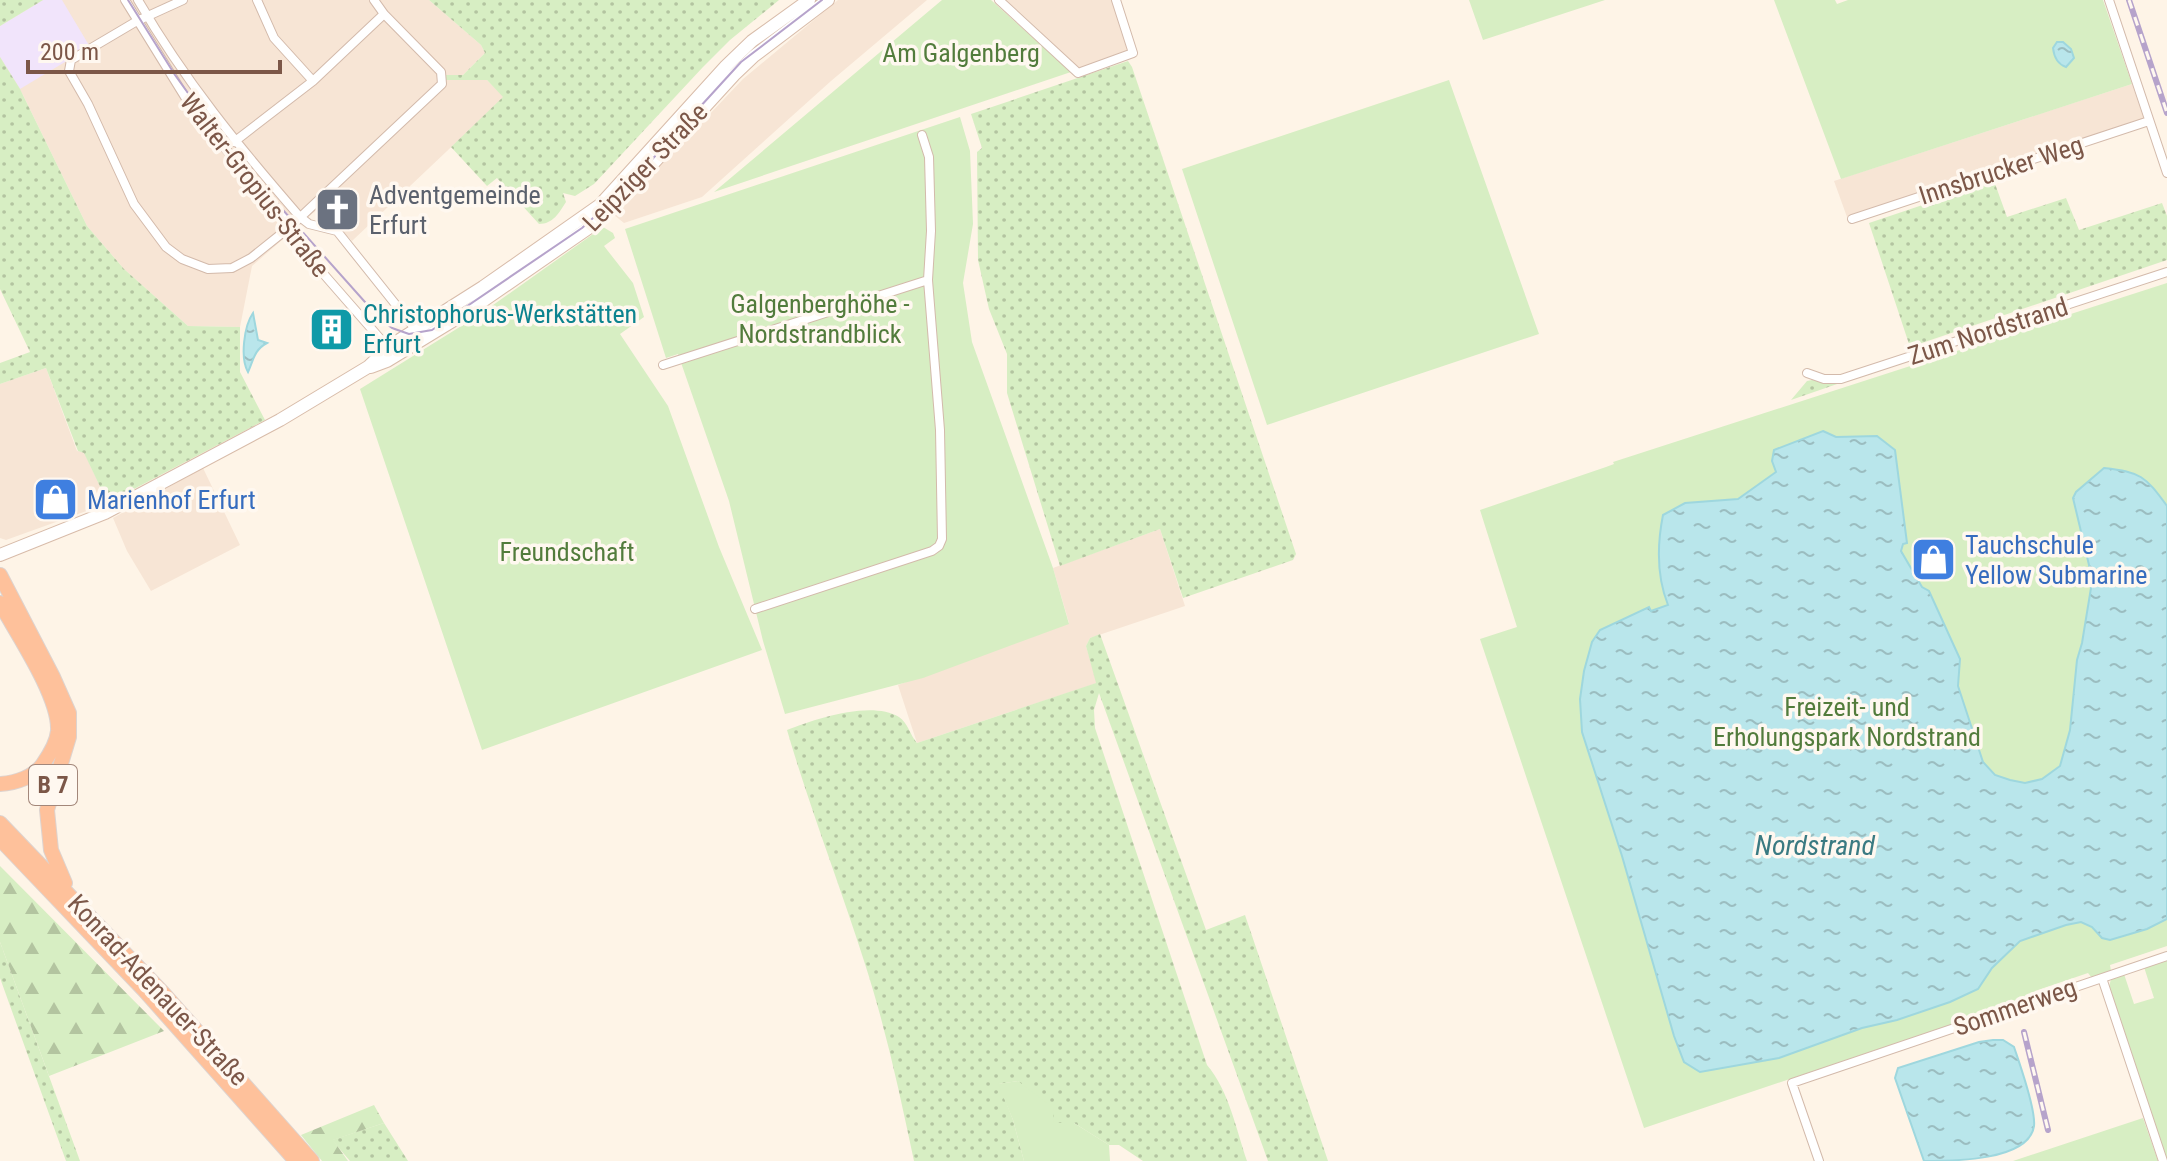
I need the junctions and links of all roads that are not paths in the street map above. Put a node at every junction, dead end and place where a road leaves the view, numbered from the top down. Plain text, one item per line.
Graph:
1 (125, 0) edge
2 (138, 0) edge
3 (183, 0) edge
4 (257, 0) edge
5 (374, 0) edge
6 (809, 0) edge
7 (999, 0) edge
8 (1116, 0) edge
9 (2109, 0) edge
10 (825, 1) edge
11 (384, 14) junction
12 (142, 18) junction
13 (313, 81) junction
14 (2149, 121) junction
15 (922, 135) dead end
16 (234, 142) junction
17 (2167, 173) edge
18 (300, 217) junction
19 (1852, 219) dead end
20 (291, 226) junction
21 (2167, 272) edge
22 (928, 280) junction
23 (416, 330) junction
24 (390, 346) junction
25 (408, 349) junction
26 (663, 365) dead end
27 (368, 367) junction
28 (1807, 373) dead end
29 (0, 555) edge
30 (0, 575) edge
31 (0, 603) edge
32 (755, 609) dead end
33 (0, 784) edge
34 (0, 823) edge
35 (0, 839) edge
36 (70, 895) junction
37 (2167, 956) edge
38 (2102, 978) junction
39 (296, 1161) edge
40 (312, 1161) edge
41 (1819, 1161) edge
42 (2163, 1161) edge

1 - 12 street, Walter-Gropius-Straße
2 - 12 street, Walter-Gropius-Straße
3 - 12 street
4 - 13 street
5 - 11 street
6 - 23 main road, Leipziger Straße
7 - 8 street
9 - 14 street
10 - 25 main road, Leipziger Straße
11 - 13 street
11 - 18 street
12 - 16 street, Walter-Gropius-Straße
12 - 20 street, Walter-Gropius-Straße
12 - 20 street
13 - 16 street
14 - 17 street
14 - 19 street, Innsbrucker Weg
15 - 22 street
16 - 18 street, Walter-Gropius-Straße
18 - 20 street
18 - 23 street, Walter-Gropius-Straße
20 - 24 street, Walter-Gropius-Straße
21 - 28 street, Zum Nordstrand
22 - 26 street
22 - 32 street
23 - 24 main road, Leipziger Straße
23 - 25 street
24 - 25 street, Walter-Gropius-Straße
24 - 27 main road, Leipziger Straße
25 - 27 main road, Leipziger Straße
27 - 29 main road, Leipziger Straße
30 - 36 highway, B 7
31 - 33 highway, B 7
34 - 36 highway, Konrad-Adenauer-Straße / B 7
35 - 39 highway, Konrad-Adenauer-Straße
36 - 40 highway, Konrad-Adenauer-Straße / B 7
37 - 38 street
38 - 41 street, Sommerweg
38 - 42 street, Sommerweg

